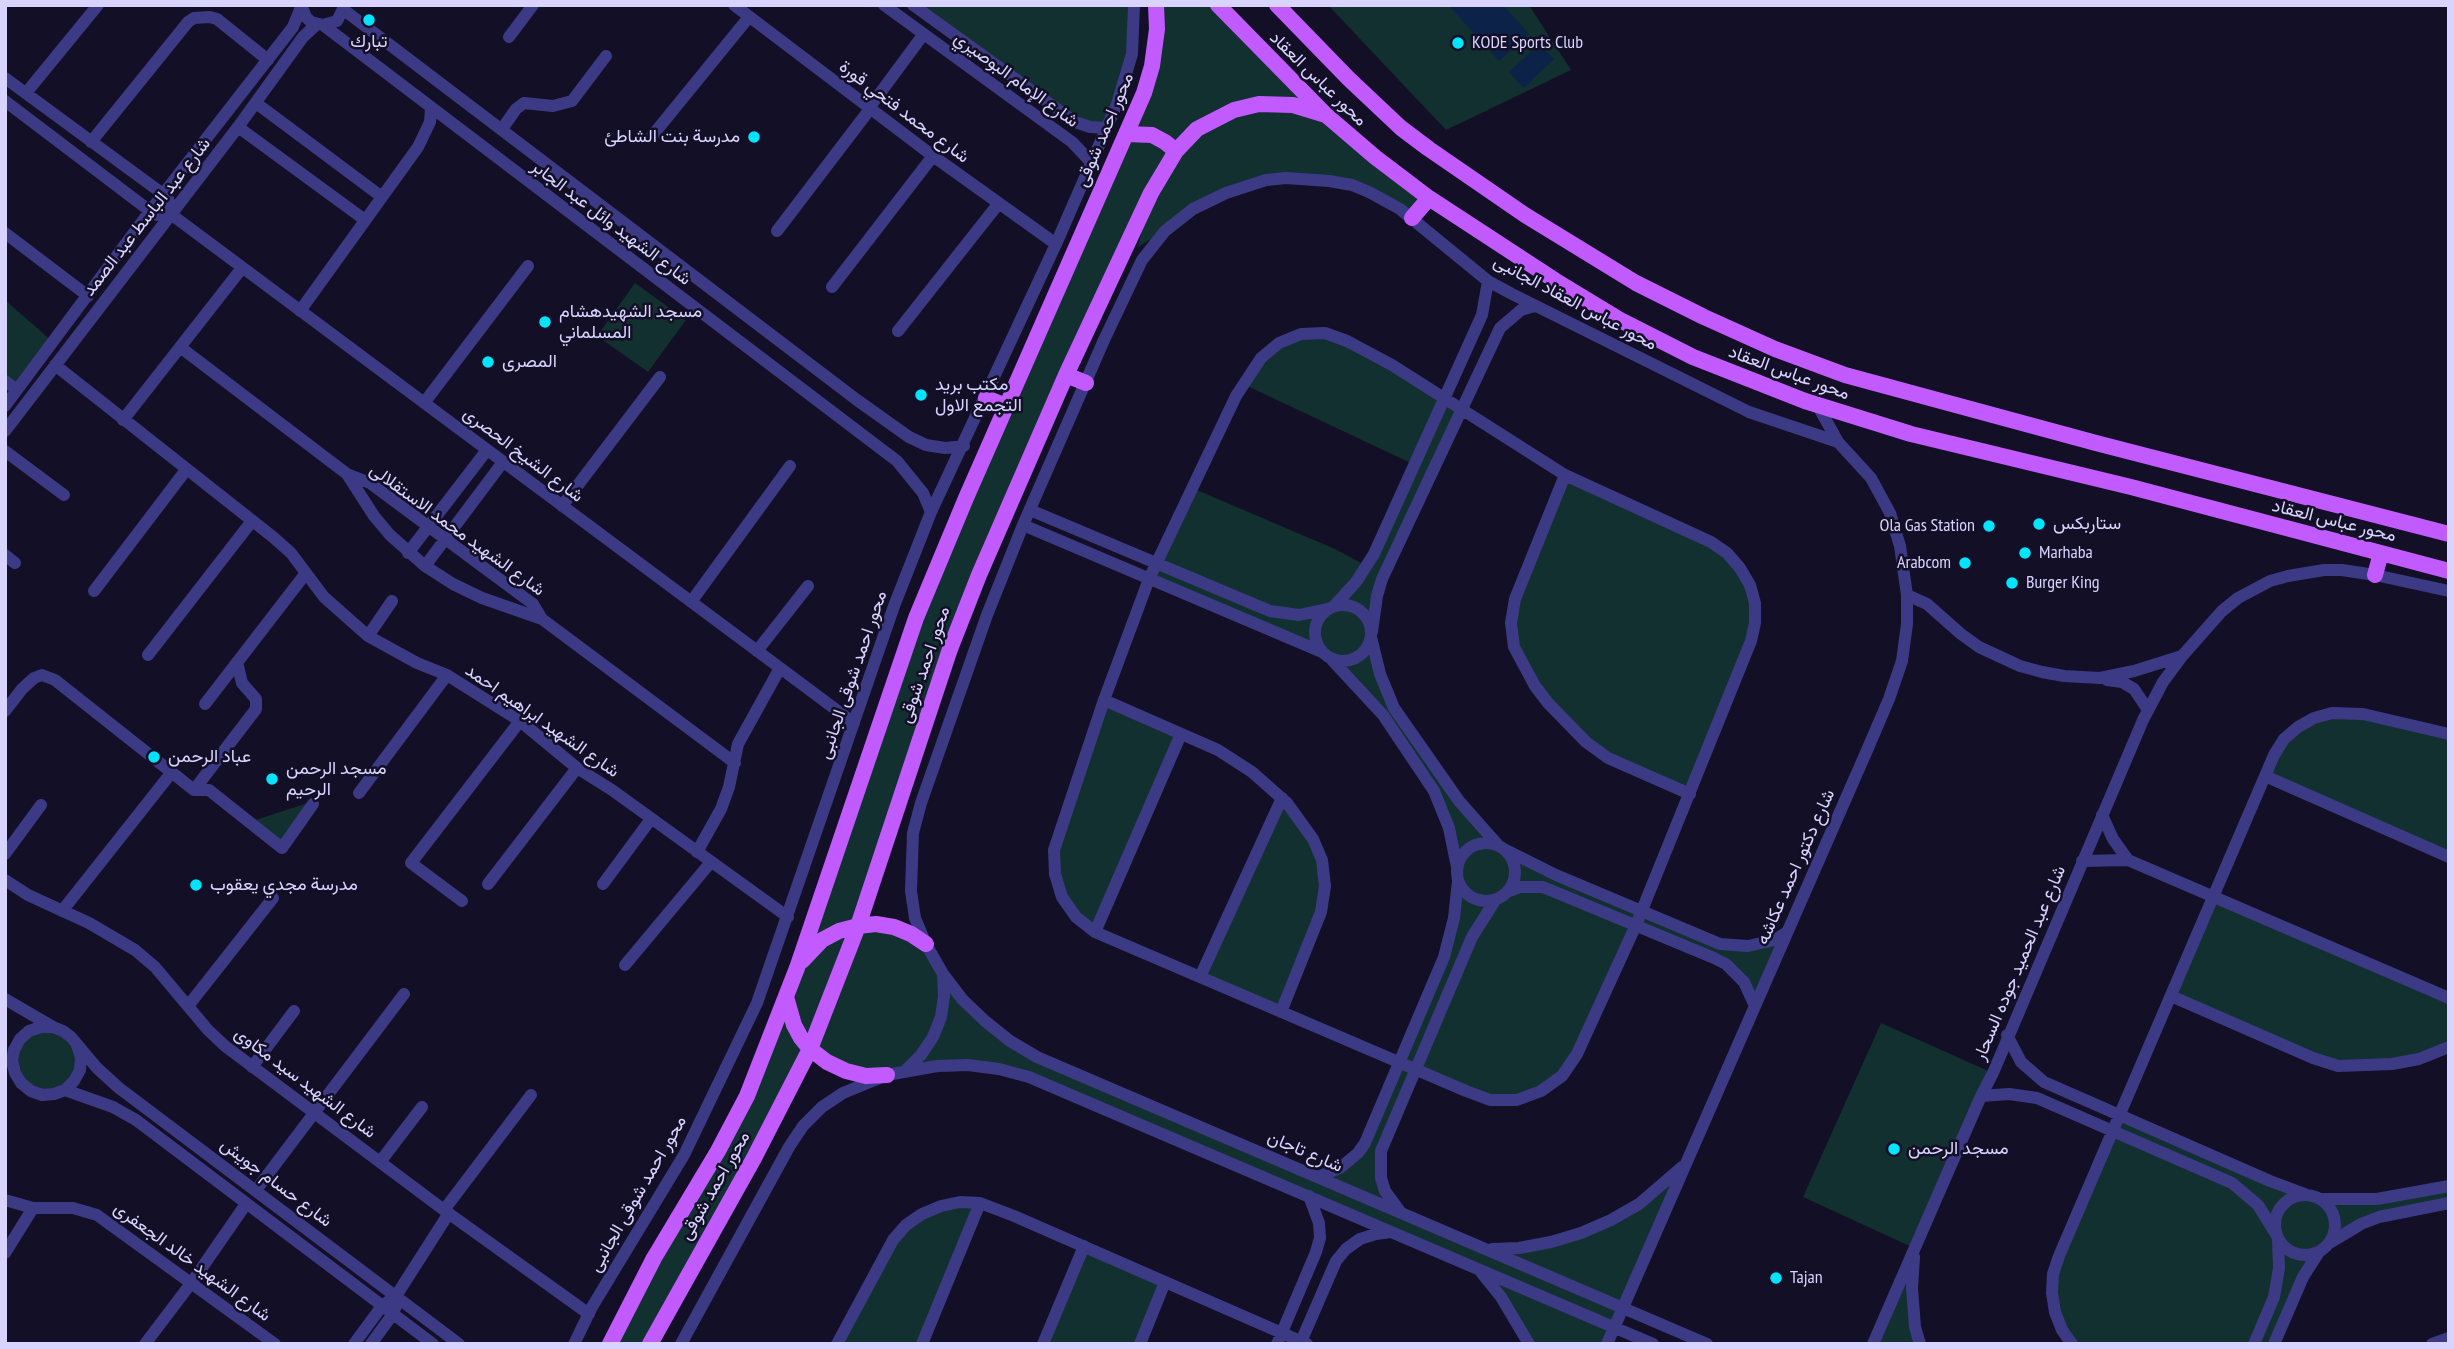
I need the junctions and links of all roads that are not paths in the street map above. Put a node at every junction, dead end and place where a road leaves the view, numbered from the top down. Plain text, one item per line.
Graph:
1 (98, 5) edge
2 (533, 5) edge
3 (734, 5) edge
4 (884, 5) edge
5 (913, 5) edge
6 (1134, 5) edge
7 (1156, 5) edge
8 (1218, 5) edge
9 (1277, 5) edge
10 (301, 6) edge
11 (345, 8) edge
12 (749, 17) junction
13 (320, 25) junction
14 (923, 35) junction
15 (509, 37) dead end
16 (607, 56) dead end
17 (268, 60) junction
18 (5, 78) edge
19 (434, 78) junction
20 (26, 93) junction
21 (419, 98) junction
22 (5, 101) edge
23 (256, 103) junction
24 (432, 108) junction
25 (870, 108) junction
26 (1326, 115) junction
27 (238, 127) junction
28 (1106, 128) junction
29 (502, 129) junction
30 (1126, 134) junction
31 (652, 136) dead end
32 (91, 142) junction
33 (1176, 151) junction
34 (933, 156) junction
35 (1091, 162) junction
36 (163, 194) junction
37 (382, 197) junction
38 (1429, 198) junction
39 (999, 203) junction
40 (150, 211) junction
41 (172, 215) junction
42 (1412, 218) junction
43 (365, 220) junction
44 (777, 231) dead end
45 (5, 233) edge
46 (1056, 244) junction
47 (528, 266) dead end
48 (242, 268) junction
49 (1488, 281) junction
50 (832, 287) dead end
51 (88, 296) junction
52 (1534, 306) junction
53 (300, 311) junction
54 (898, 331) dead end
55 (180, 346) junction
56 (55, 365) junction
57 (1066, 375) junction
58 (660, 377) dead end
59 (5, 381) edge
60 (1086, 383) junction
61 (17, 390) junction
62 (986, 398) junction
63 (1445, 398) junction
64 (857, 400) junction
65 (424, 403) junction
66 (5, 406) edge
67 (1818, 406) junction
68 (1006, 407) junction
69 (1462, 409) junction
70 (123, 420) junction
71 (842, 420) junction
72 (5, 431) edge
73 (1838, 442) junction
74 (964, 446) junction
75 (487, 450) junction
76 (5, 452) edge
77 (503, 462) junction
78 (790, 466) dead end
79 (186, 470) junction
80 (347, 474) junction
81 (1565, 475) junction
82 (65, 495) dead end
83 (562, 506) junction
84 (1030, 510) junction
85 (931, 512) junction
86 (252, 521) junction
87 (1023, 526) junction
88 (428, 527) junction
89 (2449, 534) edge
90 (445, 539) junction
91 (408, 553) junction
92 (2381, 553) junction
93 (1157, 564) junction
94 (425, 566) junction
95 (2449, 570) edge
96 (306, 573) junction
97 (2375, 575) junction
98 (1149, 579) junction
99 (808, 586) dead end
100 (94, 591) dead end
101 (2449, 591) edge
102 (1907, 596) junction
103 (392, 601) dead end
104 (691, 602) junction
105 (1331, 608) junction
106 (542, 619) junction
107 (1371, 634) junction
108 (368, 636) junction
109 (757, 651) junction
110 (148, 655) dead end
111 (1327, 656) junction
112 (2182, 656) junction
113 (237, 662) junction
114 (780, 668) junction
115 (447, 676) junction
116 (2100, 678) junction
117 (1104, 700) junction
118 (205, 704) dead end
119 (2148, 710) junction
120 (5, 711) edge
121 (520, 722) junction
122 (854, 723) junction
123 (1181, 734) junction
124 (2449, 734) edge
125 (735, 763) junction
126 (577, 768) junction
127 (172, 772) junction
128 (2265, 776) junction
129 (194, 790) junction
130 (359, 793) dead end
131 (1690, 794) junction
132 (1282, 798) junction
133 (313, 804) dead end
134 (41, 805) dead end
135 (2102, 815) junction
136 (651, 819) junction
137 (1502, 847) junction
138 (697, 852) junction
139 (5, 854) edge
140 (2449, 857) edge
141 (2128, 860) junction
142 (2082, 861) junction
143 (711, 862) junction
144 (1457, 867) junction
145 (5, 880) edge
146 (1458, 881) junction
147 (488, 884) dead end
148 (604, 884) dead end
149 (1509, 891) junction
150 (2214, 897) junction
151 (273, 898) dead end
152 (1496, 899) junction
153 (462, 901) dead end
154 (62, 911) junction
155 (1642, 911) junction
156 (788, 917) junction
157 (1636, 925) junction
158 (858, 926) junction
159 (1095, 932) junction
160 (1786, 933) junction
161 (926, 944) junction
162 (625, 965) dead end
163 (797, 968) junction
164 (943, 974) junction
165 (1200, 977) junction
166 (404, 994) dead end
167 (2171, 996) junction
168 (786, 997) junction
169 (5, 999) edge
170 (2449, 999) edge
171 (188, 1006) junction
172 (1755, 1006) junction
173 (294, 1011) dead end
174 (1281, 1012) junction
175 (53, 1027) junction
176 (5, 1035) edge
177 (2007, 1035) junction
178 (77, 1045) junction
179 (2449, 1047) edge
180 (810, 1049) junction
181 (14, 1050) junction
182 (1399, 1063) junction
183 (252, 1067) junction
184 (906, 1070) junction
185 (1067, 1070) junction
186 (1416, 1070) junction
187 (887, 1075) junction
188 (1059, 1089) junction
189 (65, 1090) junction
190 (531, 1095) dead end
191 (1980, 1096) junction
192 (422, 1107) dead end
193 (314, 1114) junction
194 (2119, 1116) junction
195 (2113, 1130) junction
196 (380, 1162) junction
197 (1687, 1162) junction
198 (1317, 1177) junction
199 (2449, 1186) edge
200 (256, 1190) junction
201 (2305, 1194) junction
202 (1309, 1196) junction
203 (2322, 1199) junction
204 (5, 1200) edge
205 (980, 1203) junction
206 (2449, 1203) edge
207 (246, 1204) junction
208 (33, 1208) junction
209 (447, 1212) junction
210 (1401, 1213) junction
211 (1392, 1232) junction
212 (1458, 1237) junction
213 (2277, 1237) junction
214 (1084, 1246) junction
215 (1914, 1248) junction
216 (2324, 1248) junction
217 (1487, 1250) junction
218 (5, 1252) edge
219 (1450, 1257) junction
220 (1478, 1269) junction
221 (192, 1282) junction
222 (1165, 1282) junction
223 (396, 1296) junction
224 (382, 1306) junction
225 (1623, 1308) junction
226 (393, 1314) junction
227 (589, 1314) junction
228 (1614, 1327) junction
229 (1279, 1338) edge
230 (2449, 1338) edge
231 (1303, 1343) edge
232 (145, 1344) edge
233 (275, 1344) edge
234 (354, 1344) edge
235 (372, 1344) edge
236 (433, 1344) edge
237 (459, 1344) edge
238 (574, 1344) edge
239 (610, 1344) edge
240 (650, 1344) edge
241 (681, 1344) edge
242 (837, 1344) edge
243 (922, 1344) edge
244 (1043, 1344) edge
245 (1140, 1344) edge
246 (1529, 1344) edge
247 (1607, 1344) edge
248 (1653, 1344) edge
249 (1707, 1344) edge
250 (1873, 1344) edge
251 (1920, 1344) edge
252 (2071, 1344) edge
253 (2254, 1344) edge
254 (2274, 1344) edge
255 (2432, 1344) edge

1 - 20 street
2 - 15 street
3 - 12 street, شارع محمد فتحي قورة
4 - 14 street, شارع الإمام البوصيري
5 - 28 street, شارع الإمام البوصيري
6 - 28 street, محور احمد شوقى الجانبى
7 - 30 main road, محور احمد شوقى
8 - 26 main road, محور عباس العقاد
9 - 89 main road, محور عباس العقاد
10 - 13 street, شارع الشهيد وائل عبد الجابر
10 - 17 street, شارع عبد الباسط عبد الصمد
11 - 13 street, شارع عبد الباسط عبد الصمد
11 - 19 street, شارع الشهيد وائل عبد الجابر
12 - 25 street, شارع محمد فتحي قورة
12 - 31 street
13 - 21 street, شارع الشهيد وائل عبد الجابر
13 - 23 street, شارع عبد الباسط عبد الصمد
14 - 25 street
14 - 35 street, شارع الإمام البوصيري
16 - 29 street
17 - 32 street
17 - 36 street, شارع عبد الباسط عبد الصمد
18 - 20 street
19 - 21 street
19 - 29 street, شارع الشهيد وائل عبد الجابر
20 - 32 street
21 - 24 street, شارع الشهيد وائل عبد الجابر
22 - 40 street, شارع الشيخ الحصرى
23 - 27 street, شارع عبد الباسط عبد الصمد
23 - 37 street
24 - 37 street
24 - 71 street, شارع الشهيد وائل عبد الجابر
25 - 34 street, شارع محمد فتحي قورة
25 - 44 street
26 - 33 main road, محور احمد شوقى
26 - 38 main road, محور عباس العقاد
27 - 41 street, شارع عبد الباسط عبد الصمد
27 - 43 street
28 - 35 street, محور احمد شوقى الجانبى
29 - 64 street, شارع الشهيد وائل عبد الجابر
30 - 33 main road
30 - 68 main road, محور احمد شوقى
32 - 36 street
33 - 57 main road, محور احمد شوقى
34 - 39 street, شارع محمد فتحي قورة
34 - 50 street
35 - 46 street, محور احمد شوقى الجانبى
36 - 40 street, شارع عبد الباسط عبد الصمد
36 - 41 street, شارع الشيخ الحصرى
37 - 43 street
38 - 42 main road
38 - 67 main road, محور عباس العقاد
39 - 46 street, شارع محمد فتحي قورة
39 - 54 street
40 - 41 street, شارع الشيخ الحصرى
40 - 51 street, شارع عبد الباسط عبد الصمد
41 - 48 street, شارع الشيخ الحصرى
41 - 56 street, شارع عبد الباسط عبد الصمد
42 - 49 street, محور عباس العقاد الجانبى
42 - 60 street, محور عباس العقاد الجانبى
43 - 53 street
45 - 51 street
46 - 62 street, محور احمد شوقى الجانبى
47 - 65 street
48 - 53 street, شارع الشيخ الحصرى
48 - 55 street
49 - 52 street, محور عباس العقاد الجانبى
49 - 63 street
51 - 61 street, شارع عبد الباسط عبد الصمد
52 - 69 street
52 - 73 street, محور عباس العقاد الجانبى
53 - 65 street, شارع الشيخ الحصرى
55 - 70 street
55 - 80 street, شارع الشهيد محمد الاستقلالى
56 - 70 street, شارع الشهيد ابراهيم احمد
56 - 72 street, شارع عبد الباسط عبد الصمد
57 - 60 main road
57 - 158 main road, محور احمد شوقى
58 - 83 street
59 - 61 street
60 - 84 street
61 - 66 street, شارع عبد الباسط عبد الصمد
62 - 68 main road
62 - 74 street, محور احمد شوقى الجانبى
63 - 69 street
63 - 93 street
63 - 105 street
64 - 71 street
64 - 74 street, شارع الشهيد وائل عبد الجابر
65 - 75 street, شارع الشيخ الحصرى
67 - 73 street, شارع دكتور احمد عكاشه
67 - 92 main road, محور عباس العقاد
68 - 163 main road, محور احمد شوقى
69 - 81 street
69 - 107 street
70 - 79 street, شارع الشهيد ابراهيم احمد
71 - 85 street, شارع الشهيد وائل عبد الجابر
73 - 102 street, شارع دكتور احمد عكاشه
74 - 85 street, محور احمد شوقى الجانبى
75 - 77 street, شارع الشيخ الحصرى
75 - 88 street
76 - 82 street
77 - 83 street, شارع الشيخ الحصرى
77 - 90 street
78 - 104 street
79 - 86 street, شارع الشهيد ابراهيم احمد
79 - 100 street
80 - 88 street, شارع الشهيد محمد الاستقلالى
80 - 91 street, شارع الشهيد محمد الاستقلالى
81 - 131 street
81 - 131 street
83 - 104 street, شارع الشيخ الحصرى
84 - 87 street
84 - 93 street
85 - 122 street, محور احمد شوقى الجانبى
86 - 96 street, شارع الشهيد ابراهيم احمد
86 - 110 street
87 - 98 street
87 - 161 street
88 - 90 street, شارع الشهيد محمد الاستقلالى
88 - 91 street
90 - 94 street
90 - 106 street, شارع الشهيد محمد الاستقلالى
91 - 94 street, شارع الشهيد محمد الاستقلالى
92 - 95 main road, محور عباس العقاد
92 - 97 main road
93 - 98 street
93 - 105 street
94 - 106 street, شارع الشهيد محمد الاستقلالى
96 - 108 street, شارع الشهيد ابراهيم احمد
96 - 113 street
97 - 101 street
97 - 112 street, شارع عبد الحميد جوده السحار
98 - 111 street
98 - 117 street
99 - 109 street
102 - 116 street
102 - 160 street, شارع دكتور احمد عكاشه
103 - 108 street
104 - 109 street, شارع الشيخ الحصرى
105 - 107 street
105 - 111 street
106 - 125 street, شارع الشهيد محمد الاستقلالى
107 - 111 street
107 - 137 street
108 - 115 street, شارع الشهيد ابراهيم احمد
109 - 114 street, شارع الشيخ الحصرى
111 - 144 street
112 - 116 street
112 - 119 street, شارع عبد الحميد جوده السحار
113 - 118 street
113 - 129 street
114 - 122 street, شارع الشيخ الحصرى
114 - 125 street
115 - 121 street, شارع الشهيد ابراهيم احمد
115 - 130 street
116 - 119 street
117 - 123 street
117 - 159 street
119 - 135 street, شارع عبد الحميد جوده السحار
120 - 127 street
121 - 126 street, شارع الشهيد ابراهيم احمد
121 - 153 street
122 - 156 street, محور احمد شوقى الجانبى
123 - 132 street
123 - 159 street
124 - 128 street
125 - 138 street
126 - 136 street, شارع الشهيد ابراهيم احمد
126 - 147 street
127 - 129 street
127 - 154 street
128 - 140 street
128 - 150 street
129 - 133 street
131 - 155 street
132 - 165 street
132 - 174 street
134 - 139 street
135 - 141 street
135 - 142 street, شارع عبد الحميد جوده السحار
136 - 138 street, شارع الشهيد ابراهيم احمد
136 - 148 street
137 - 144 street
137 - 149 street
137 - 155 street
138 - 143 street, شارع الشهيد ابراهيم احمد
141 - 142 street
141 - 150 street
142 - 177 street, شارع عبد الحميد جوده السحار
143 - 156 street, شارع الشهيد ابراهيم احمد
143 - 162 street
144 - 146 street
145 - 154 street, شارع الشهيد سيد مكاوى
146 - 152 street
146 - 182 street
149 - 152 street
149 - 157 street
150 - 167 street
150 - 170 street
151 - 171 street
152 - 186 street
154 - 171 street, شارع الشهيد سيد مكاوى
155 - 157 street
155 - 160 street
156 - 227 street, محور احمد شوقى الجانبى
157 - 172 street
157 - 186 street
158 - 161 main road
158 - 163 main road
158 - 180 main road, محور احمد شوقى
159 - 165 street
160 - 172 street, شارع دكتور احمد عكاشه
161 - 164 street, شارع تاجان
163 - 168 main road, محور احمد شوقى
164 - 184 street
164 - 185 street, شارع تاجان
165 - 174 street
166 - 193 street
167 - 179 street
167 - 194 street
168 - 180 main road
168 - 239 main road, محور احمد شوقى
169 - 175 street
171 - 183 street, شارع الشهيد سيد مكاوى
172 - 197 street, شارع دكتور احمد عكاشه
173 - 183 street
174 - 182 street
175 - 178 street
175 - 181 street
176 - 181 street
177 - 191 street, شارع عبد الحميد جوده السحار
177 - 194 street
178 - 189 street
178 - 200 street, شارع حسام جويش
180 - 187 main road
180 - 240 main road, محور احمد شوقى
181 - 189 street
182 - 186 street
182 - 198 street
183 - 193 street, شارع الشهيد سيد مكاوى
184 - 187 street
184 - 188 street
185 - 188 street
185 - 198 street, شارع تاجان
186 - 210 street
187 - 241 street
188 - 202 street
189 - 207 street, شارع حسام جويش
190 - 209 street
191 - 195 street
191 - 215 street, شارع عبد الحميد جوده السحار
192 - 196 street
193 - 196 street, شارع الشهيد سيد مكاوى
193 - 200 street
194 - 195 street
194 - 201 street
195 - 213 street
195 - 252 street
196 - 209 street, شارع الشهيد سيد مكاوى
197 - 217 street
197 - 225 street, شارع دكتور احمد عكاشه
198 - 210 street, شارع تاجان
199 - 203 street
200 - 223 street, شارع حسام جويش
201 - 203 street
201 - 213 street
202 - 211 street
202 - 229 street
203 - 216 street
204 - 208 street, شارع الشهيد خالد الجعفرى
205 - 214 street
205 - 242 street
205 - 243 street
206 - 216 street
207 - 221 street
207 - 224 street, شارع حسام جويش
208 - 218 street
208 - 221 street, شارع الشهيد خالد الجعفرى
209 - 223 street
209 - 227 street, شارع الشهيد سيد مكاوى
210 - 212 street, شارع تاجان
211 - 219 street
211 - 231 street
212 - 217 street, شارع تاجان
212 - 219 street
213 - 216 street
213 - 253 street
214 - 222 street
214 - 244 street
215 - 250 street, شارع عبد الحميد جوده السحار
215 - 251 street
216 - 254 street
217 - 225 street, شارع تاجان
219 - 220 street
220 - 228 street
220 - 246 street
221 - 232 street
221 - 233 street, شارع الشهيد خالد الجعفرى
222 - 229 street
222 - 245 street
223 - 224 street
223 - 226 street
223 - 237 street, شارع حسام جويش
224 - 226 street, شارع حسام جويش
224 - 234 street
225 - 228 street, شارع دكتور احمد عكاشه
225 - 249 street, شارع تاجان
226 - 235 street
226 - 236 street, شارع حسام جويش
227 - 238 street, محور احمد شوقى الجانبى
228 - 247 street, شارع دكتور احمد عكاشه
228 - 248 street
229 - 231 street
230 - 255 street

